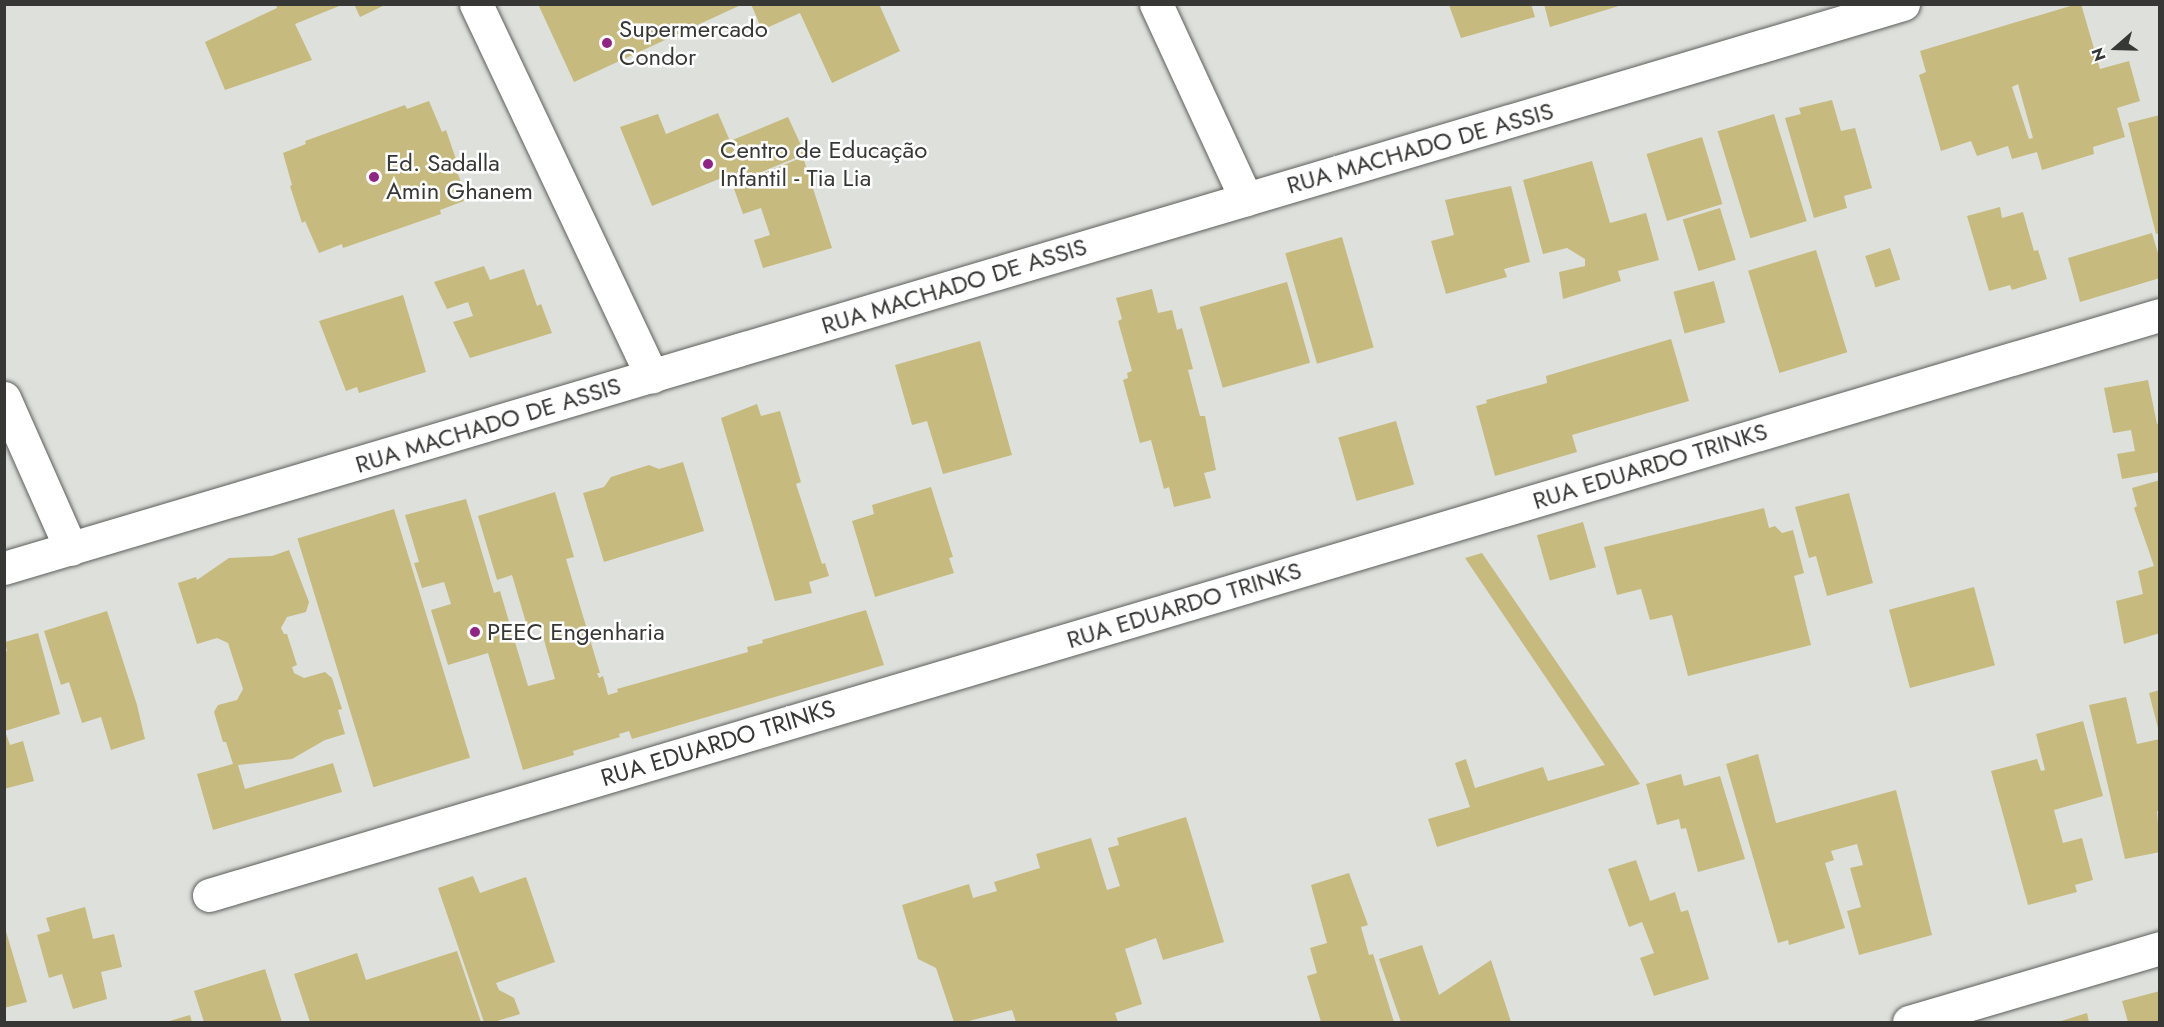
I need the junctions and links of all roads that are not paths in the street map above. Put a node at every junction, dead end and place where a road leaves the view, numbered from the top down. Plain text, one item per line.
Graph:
1 (476, 4) edge
2 (1156, 4) edge
3 (1903, 4) edge
4 (1246, 199) junction
5 (2160, 315) edge
6 (652, 376) junction
7 (4, 398) edge
8 (71, 549) junction
9 (4, 568) edge
10 (209, 895) dead end
11 (2160, 948) edge
12 (1910, 1023) edge

1 - 6 street
2 - 4 street
3 - 4 street, RUA MACHADO DE ASSIS
4 - 6 street, RUA MACHADO DE ASSIS
5 - 10 street, RUA EDUARDO TRINKS
6 - 8 street, RUA MACHADO DE ASSIS
7 - 8 street
8 - 9 street, RUA MACHADO DE ASSIS
11 - 12 street

